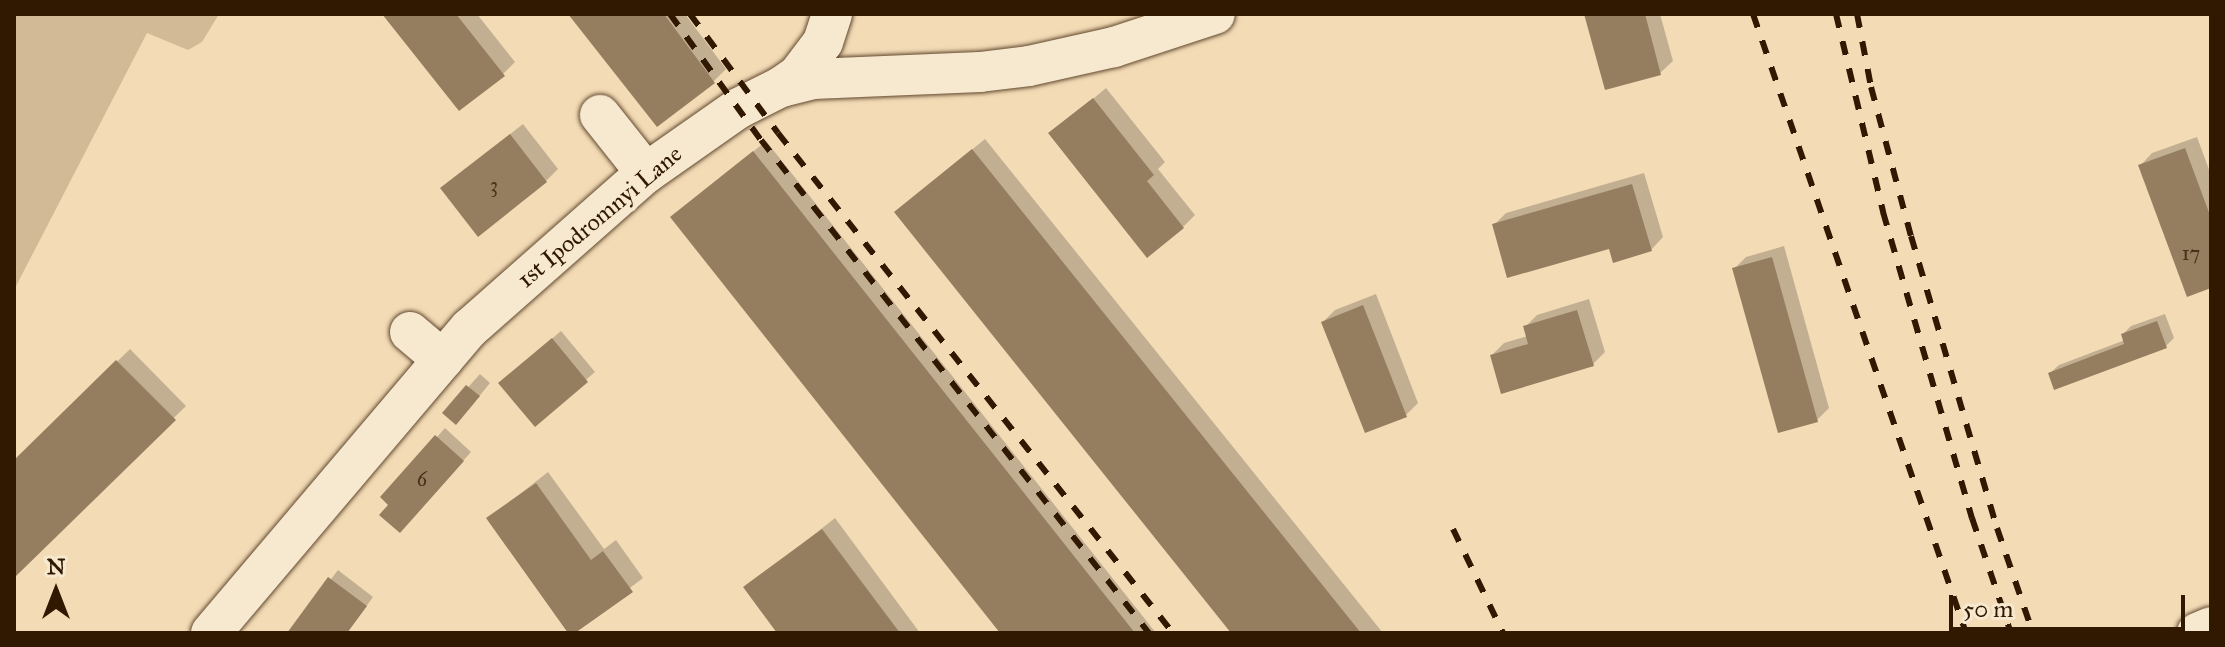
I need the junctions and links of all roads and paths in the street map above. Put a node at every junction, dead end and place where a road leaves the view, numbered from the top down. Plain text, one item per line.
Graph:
1 (832, 14) edge
2 (1215, 14) edge
3 (1121, 46) edge
4 (781, 87) junction
5 (600, 115) dead end
6 (646, 173) junction
7 (410, 332) dead end
8 (443, 360) junction
9 (2211, 627) edge
10 (211, 633) edge
11 (2197, 633) edge

1 - 4 street
2 - 3 street, 1st Ipodromnyi Lane
3 - 4 street, 1st Ipodromnyi Lane
4 - 6 street, 1st Ipodromnyi Lane
5 - 6 street
6 - 8 street, 1st Ipodromnyi Lane
7 - 8 street
8 - 10 street, 1st Ipodromnyi Lane
9 - 11 street

